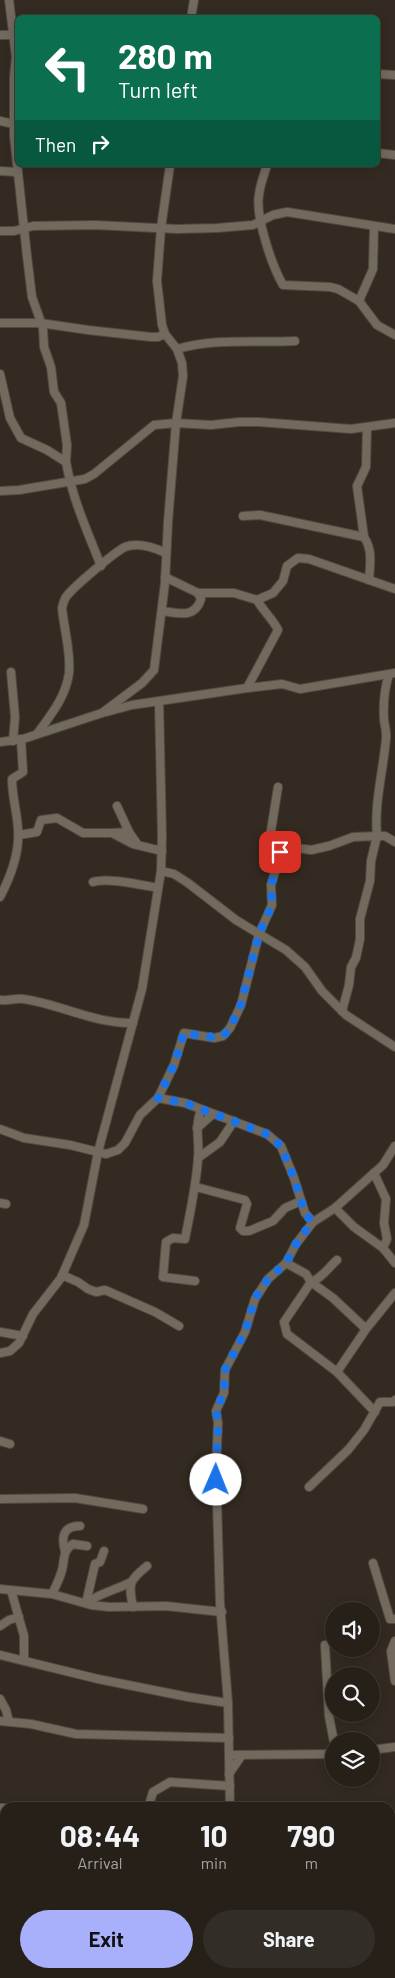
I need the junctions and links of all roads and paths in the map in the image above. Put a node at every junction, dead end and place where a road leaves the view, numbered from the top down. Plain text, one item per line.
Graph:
1 (9, 0) edge
2 (194, 0) edge
3 (192, 15) edge
4 (0, 35) edge
5 (12, 35) junction
6 (15, 52) edge
7 (15, 68) edge
8 (380, 74) edge
9 (395, 75) edge
10 (15, 102) edge
11 (0, 121) edge
12 (15, 125) edge
13 (380, 153) edge
14 (395, 155) edge
15 (18, 167) edge
16 (170, 167) edge
17 (266, 167) edge
18 (0, 171) edge
19 (18, 172) junction
20 (261, 221) junction
21 (25, 227) junction
22 (374, 227) junction
23 (161, 228) junction
24 (395, 229) edge
25 (0, 231) edge
26 (359, 301) junction
27 (0, 323) edge
28 (40, 323) junction
29 (165, 334) junction
30 (395, 335) edge
31 (295, 341) dead end
32 (177, 349) junction
33 (0, 374) edge
34 (176, 423) junction
35 (395, 423) edge
36 (367, 427) junction
37 (66, 462) junction
38 (69, 481) junction
39 (0, 491) edge
40 (243, 516) dead end
41 (364, 537) junction
42 (166, 553) junction
43 (100, 566) junction
44 (165, 577) junction
45 (369, 580) junction
46 (395, 589) edge
47 (198, 593) junction
48 (257, 600) junction
49 (162, 610) junction
50 (11, 672) dead end
51 (392, 674) edge
52 (247, 688) junction
53 (159, 701) junction
54 (102, 713) junction
55 (37, 734) junction
56 (17, 740) junction
57 (0, 742) edge
58 (278, 787) dead end
59 (117, 806) dead end
60 (130, 832) junction
61 (112, 833) junction
62 (18, 835) junction
63 (377, 836) junction
64 (395, 842) edge
65 (138, 845) junction
66 (162, 851) junction
67 (278, 860) junction
68 (161, 871) junction
69 (93, 882) dead end
70 (158, 888) junction
71 (0, 897) edge
72 (259, 934) junction
73 (0, 1000) edge
74 (342, 1011) junction
75 (133, 1023) junction
76 (395, 1046) edge
77 (158, 1098) junction
78 (201, 1110) junction
79 (213, 1114) junction
80 (234, 1121) junction
81 (197, 1128) junction
82 (0, 1129) edge
83 (395, 1146) edge
84 (98, 1152) junction
85 (387, 1156) junction
86 (198, 1158) junction
87 (395, 1161) edge
88 (374, 1173) junction
89 (196, 1187) junction
90 (301, 1201) junction
91 (334, 1208) junction
92 (312, 1222) junction
93 (384, 1248) junction
94 (337, 1260) dead end
95 (286, 1263) junction
96 (395, 1263) edge
97 (62, 1275) junction
98 (195, 1281) dead end
99 (311, 1282) junction
100 (395, 1293) edge
101 (179, 1326) dead end
102 (366, 1329) junction
103 (0, 1332) edge
104 (23, 1336) junction
105 (1, 1355) edge
106 (337, 1372) junction
107 (395, 1400) edge
108 (374, 1412) junction
109 (0, 1441) edge
110 (10, 1444) dead end
111 (309, 1487) dead end
112 (0, 1499) edge
113 (143, 1509) dead end
114 (80, 1526) dead end
115 (87, 1546) dead end
116 (65, 1551) junction
117 (104, 1551) dead end
118 (373, 1563) dead end
119 (147, 1566) dead end
120 (131, 1582) junction
121 (0, 1589) edge
122 (12, 1590) junction
123 (52, 1594) junction
124 (86, 1603) junction
125 (133, 1607) junction
126 (222, 1612) junction
127 (18, 1617) junction
128 (395, 1619) edge
129 (0, 1626) edge
130 (395, 1641) edge
131 (0, 1655) edge
132 (326, 1657) edge
133 (24, 1660) junction
134 (395, 1681) edge
135 (0, 1699) edge
136 (228, 1702) junction
137 (0, 1721) edge
138 (9, 1722) junction
139 (332, 1732) edge
140 (229, 1738) junction
141 (395, 1747) edge
142 (380, 1749) edge
143 (325, 1754) edge
144 (229, 1755) junction
145 (242, 1755) junction
146 (230, 1774) junction
147 (230, 1786) junction
148 (150, 1802) edge
149 (230, 1802) edge
150 (100, 1978) edge
151 (107, 1978) edge

1 - 5 street
2 - 3 street
4 - 5 street
5 - 6 street
7 - 10 street
8 - 9 street
11 - 12 street
13 - 14 street
15 - 19 street
16 - 23 street
17 - 20 street
18 - 19 street
19 - 21 street
20 - 22 street
20 - 23 street
20 - 26 street
21 - 23 street
21 - 25 street
21 - 28 street
22 - 24 street
22 - 26 street
23 - 29 street
26 - 30 street
27 - 28 street
28 - 29 street
28 - 37 street
29 - 32 street
31 - 32 street
32 - 34 street
33 - 37 street
34 - 36 street
34 - 38 street
34 - 42 street
35 - 36 street
36 - 41 street
37 - 38 street
38 - 39 street
38 - 43 street
40 - 41 street
41 - 45 street
42 - 43 street
42 - 44 street
43 - 55 street
44 - 47 street
44 - 49 street
45 - 46 street
45 - 48 street
47 - 48 street
47 - 49 street
48 - 52 street
49 - 54 street
50 - 56 street
51 - 52 street
51 - 63 street
52 - 53 street
53 - 54 street
53 - 66 street
54 - 55 street
55 - 56 street
56 - 57 street
56 - 62 street
58 - 67 street
59 - 60 street
60 - 61 street
60 - 65 street
61 - 62 street
61 - 65 street
62 - 71 street
63 - 64 street
63 - 67 street
63 - 74 street
65 - 66 street
66 - 68 street
67 - 72 street
68 - 70 street
68 - 72 street
69 - 70 street
70 - 75 street
72 - 74 street
72 - 77 street
73 - 75 street
74 - 76 street
75 - 84 street
77 - 78 street
77 - 84 street
78 - 79 street
78 - 81 street
79 - 80 street
79 - 81 street
80 - 86 street
80 - 90 street
81 - 86 street
82 - 84 street
83 - 85 street
84 - 97 street
85 - 87 street
85 - 88 street
86 - 89 street
88 - 91 street
88 - 93 street
89 - 90 street
89 - 98 street
90 - 92 street
91 - 92 street
91 - 93 street
92 - 95 street
93 - 96 street
94 - 99 street
95 - 99 street
95 - 126 street
97 - 101 street
97 - 104 street
99 - 102 street
99 - 106 street
100 - 102 street
102 - 106 street
103 - 104 street
104 - 105 street
106 - 108 street
107 - 108 street
108 - 111 street
109 - 110 street
112 - 113 street
114 - 116 street
115 - 116 street
116 - 123 street
117 - 124 street
118 - 128 street
119 - 120 street
120 - 124 street
120 - 125 street
121 - 122 street
122 - 123 street
122 - 127 street
123 - 124 street
124 - 125 street
125 - 126 street
126 - 136 street
127 - 129 street
127 - 133 street
130 - 134 street
131 - 133 street
132 - 139 street
133 - 136 street
135 - 138 street
136 - 140 street
137 - 138 street
138 - 140 street
140 - 144 street
141 - 142 street
143 - 145 street
144 - 145 street
144 - 146 street
145 - 146 street
146 - 147 street
147 - 148 street
147 - 149 street
150 - 151 street

